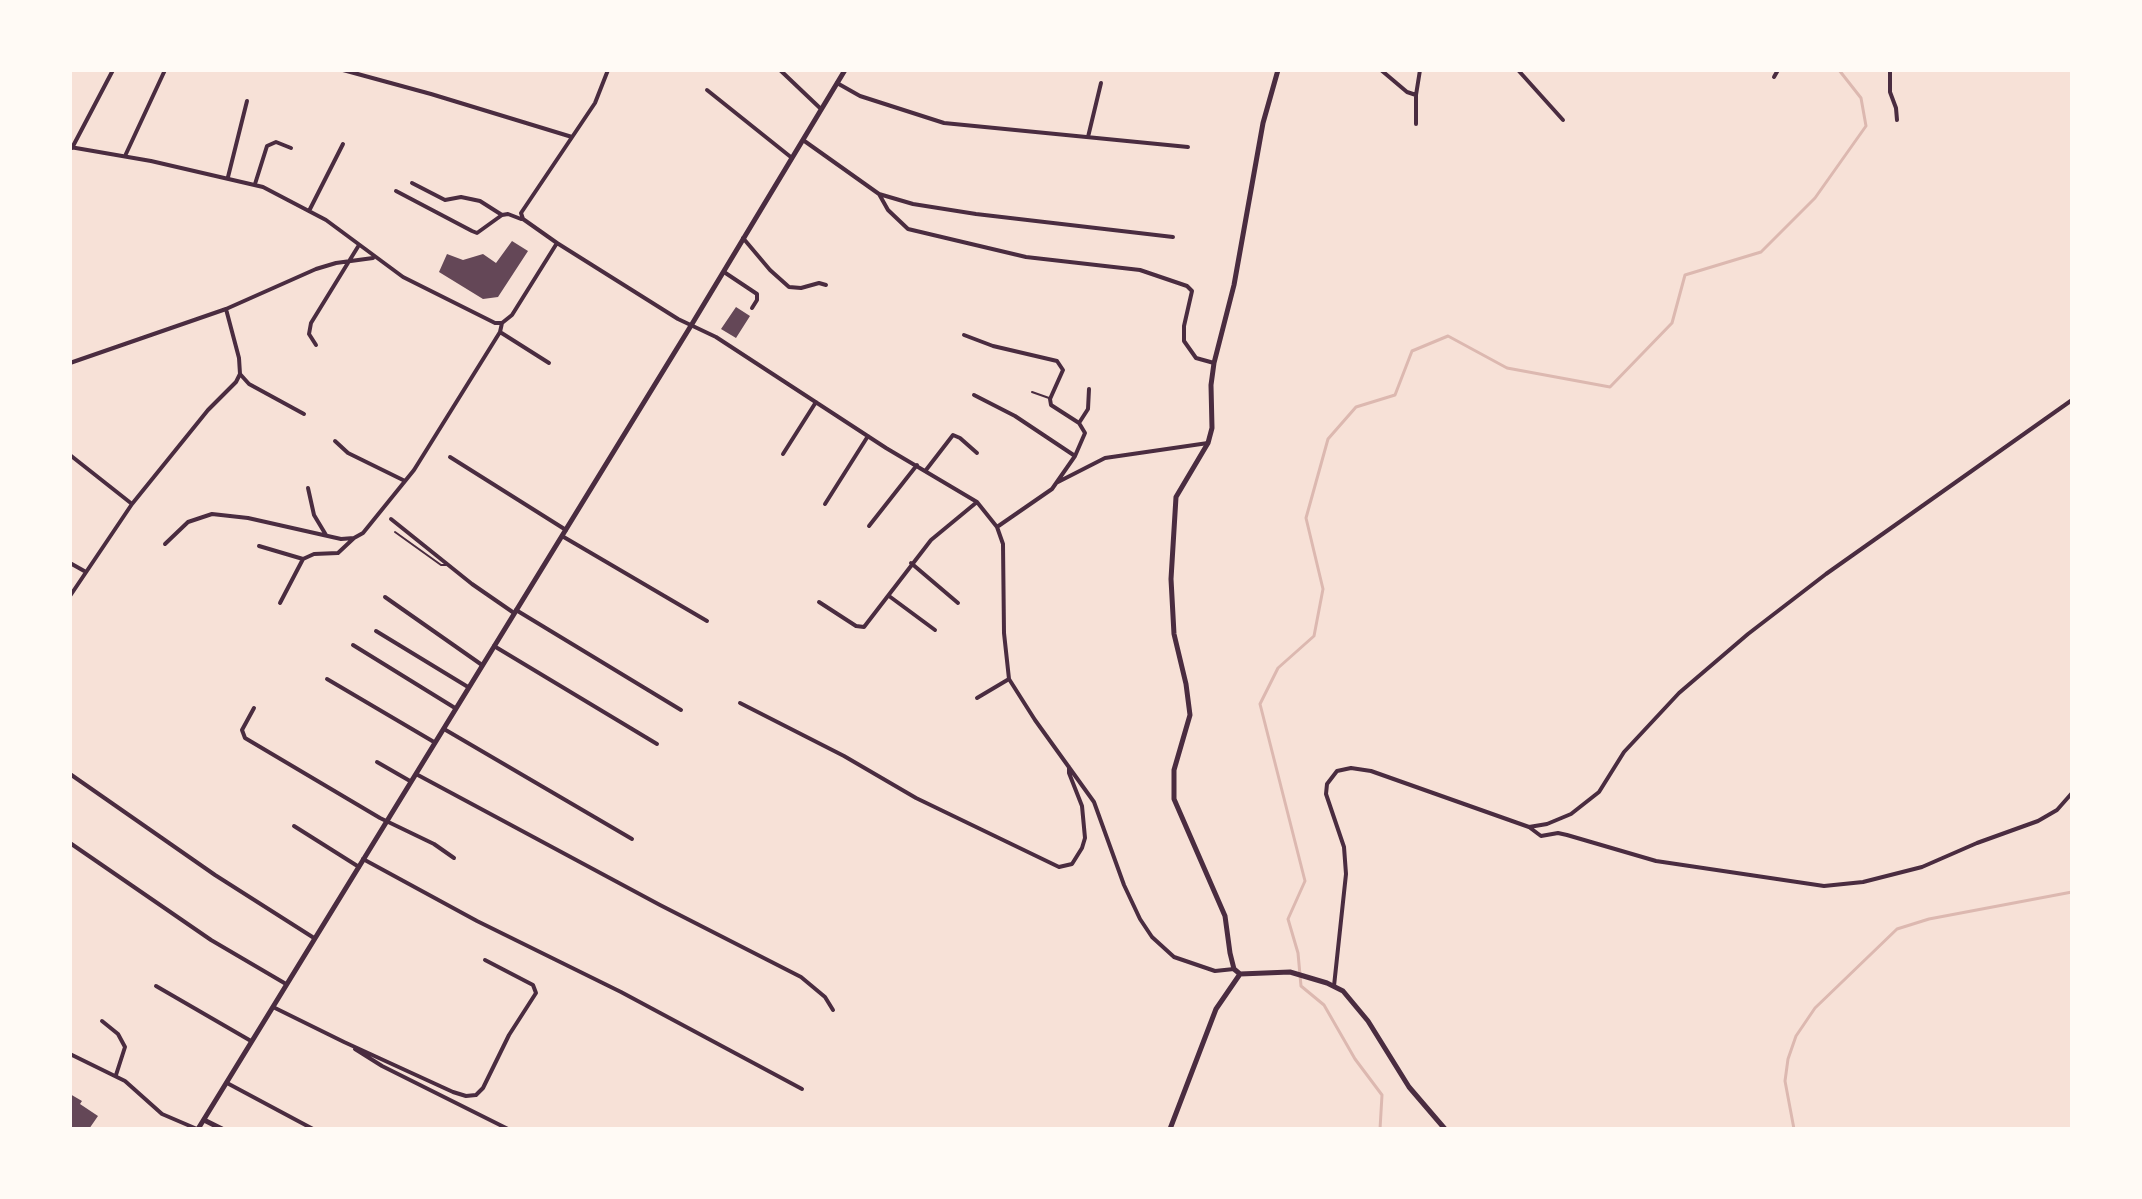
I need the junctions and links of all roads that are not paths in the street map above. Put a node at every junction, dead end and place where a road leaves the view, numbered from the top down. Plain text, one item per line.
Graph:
1 (113, 70) edge
2 (165, 70) edge
3 (343, 70) edge
4 (608, 70) edge
5 (780, 70) edge
6 (845, 70) edge
7 (1278, 70) edge
8 (1381, 70) edge
9 (1420, 70) edge
10 (1518, 70) edge
11 (1778, 70) edge
12 (1890, 70) edge
13 (1774, 77) dead end
14 (837, 83) junction
15 (1101, 83) dead end
16 (707, 90) dead end
17 (1416, 95) junction
18 (247, 101) dead end
19 (821, 109) junction
20 (1563, 120) dead end
21 (1897, 120) dead end
22 (1416, 124) dead end
23 (572, 137) junction
24 (1088, 137) junction
25 (803, 140) junction
26 (343, 144) dead end
27 (71, 147) edge
28 (1188, 147) dead end
29 (291, 148) dead end
30 (125, 156) junction
31 (792, 158) junction
32 (228, 177) junction
33 (412, 183) dead end
34 (255, 184) junction
35 (396, 191) dead end
36 (879, 194) junction
37 (309, 211) junction
38 (502, 215) junction
39 (523, 219) junction
40 (1173, 237) dead end
41 (743, 238) junction
42 (557, 243) junction
43 (359, 245) junction
44 (375, 258) junction
45 (351, 260) junction
46 (724, 272) junction
47 (826, 285) dead end
48 (752, 308) dead end
49 (226, 309) junction
50 (502, 323) junction
51 (692, 324) junction
52 (500, 332) junction
53 (964, 335) dead end
54 (316, 345) dead end
55 (70, 363) edge
56 (549, 363) dead end
57 (1214, 363) junction
58 (240, 374) junction
59 (1089, 389) dead end
60 (1032, 392) dead end
61 (974, 395) dead end
62 (1050, 399) junction
63 (2072, 400) edge
64 (816, 402) junction
65 (304, 414) dead end
66 (1079, 423) junction
67 (868, 436) junction
68 (335, 441) dead end
69 (1208, 443) junction
70 (977, 453) dead end
71 (783, 454) dead end
72 (70, 455) edge
73 (1075, 456) junction
74 (450, 457) dead end
75 (917, 465) junction
76 (926, 470) junction
77 (405, 481) junction
78 (1056, 483) junction
79 (308, 488) dead end
80 (977, 502) junction
81 (132, 504) junction
82 (825, 504) dead end
83 (391, 519) dead end
84 (869, 526) dead end
85 (997, 527) junction
86 (395, 532) dead end
87 (564, 533) junction
88 (328, 537) junction
89 (354, 538) junction
90 (165, 544) dead end
91 (259, 546) dead end
92 (303, 559) junction
93 (70, 563) edge
94 (911, 563) junction
95 (447, 564) junction
96 (86, 572) junction
97 (70, 596) edge
98 (889, 596) junction
99 (385, 597) dead end
100 (819, 602) dead end
101 (280, 603) dead end
102 (958, 603) dead end
103 (515, 612) junction
104 (707, 621) dead end
105 (935, 630) dead end
106 (376, 631) dead end
107 (353, 645) dead end
108 (494, 646) junction
109 (482, 665) junction
110 (327, 679) dead end
111 (1009, 679) junction
112 (468, 687) junction
113 (977, 698) dead end
114 (740, 703) dead end
115 (254, 708) dead end
116 (455, 708) junction
117 (681, 710) dead end
118 (443, 729) junction
119 (434, 742) junction
120 (657, 744) dead end
121 (377, 762) dead end
122 (1069, 767) junction
123 (415, 773) junction
124 (70, 774) edge
125 (410, 781) junction
126 (2072, 793) edge
127 (386, 822) junction
128 (294, 826) dead end
129 (1529, 827) junction
130 (632, 839) dead end
131 (70, 843) edge
132 (454, 858) dead end
133 (363, 859) junction
134 (359, 867) junction
135 (314, 938) junction
136 (485, 960) dead end
137 (1237, 971) junction
138 (286, 984) junction
139 (1330, 985) junction
140 (156, 986) dead end
141 (273, 1006) junction
142 (833, 1010) dead end
143 (102, 1021) dead end
144 (251, 1041) junction
145 (344, 1042) junction
146 (70, 1054) edge
147 (116, 1075) junction
148 (227, 1083) junction
149 (802, 1089) dead end
150 (204, 1120) junction
151 (198, 1129) edge
152 (222, 1129) edge
153 (313, 1129) edge
154 (508, 1129) edge
155 (1170, 1129) edge
156 (1445, 1129) edge

1 - 27 street
2 - 30 street
3 - 23 street
4 - 23 street
5 - 19 street
6 - 14 street
7 - 57 street
8 - 17 street
9 - 17 street
10 - 20 street
11 - 13 street
12 - 21 street
14 - 19 street
14 - 24 street
15 - 24 street
16 - 31 street
17 - 22 street
18 - 32 street
19 - 25 street
23 - 39 street
24 - 28 street
25 - 31 street
25 - 36 street
26 - 37 street
27 - 30 street
29 - 34 street
30 - 32 street
31 - 41 street
32 - 34 street
33 - 38 street
34 - 37 street
35 - 38 street
36 - 40 street
36 - 57 street
37 - 43 street
38 - 39 street
39 - 42 street
41 - 46 street
41 - 47 street
42 - 50 street
42 - 51 street
43 - 44 street
43 - 45 street
44 - 45 street
44 - 50 street
45 - 49 street
45 - 54 street
46 - 48 street
46 - 51 street
49 - 55 street
49 - 58 street
50 - 52 street
51 - 64 street
51 - 87 street
52 - 56 street
52 - 77 street
53 - 62 street
57 - 69 street
58 - 65 street
58 - 81 street
59 - 66 street
60 - 62 lane
61 - 73 street
62 - 66 street
63 - 129 street
64 - 67 street
64 - 71 street
66 - 73 street
67 - 75 street
67 - 82 street
68 - 77 street
69 - 78 street
69 - 137 street
70 - 76 street
72 - 81 street
73 - 78 street
74 - 87 street
75 - 76 street
75 - 84 street
76 - 80 street
77 - 89 street
78 - 85 street
79 - 88 street
80 - 85 street
80 - 94 street
81 - 96 street
83 - 95 street
85 - 111 street
86 - 95 lane
87 - 103 street
87 - 104 street
88 - 89 street
88 - 90 street
89 - 92 street
91 - 92 street
92 - 101 street
93 - 96 street
94 - 98 street
94 - 102 street
95 - 103 street
96 - 97 street
98 - 100 street
98 - 105 street
99 - 109 street
103 - 108 street
103 - 117 street
106 - 112 street
107 - 116 street
108 - 109 street
108 - 120 street
109 - 112 street
110 - 119 street
111 - 113 street
111 - 122 street
112 - 116 street
114 - 122 street
115 - 127 street
116 - 118 street
118 - 119 street
118 - 130 street
119 - 123 street
121 - 125 street
122 - 137 street
123 - 125 street
123 - 142 street
124 - 135 street
125 - 127 street
126 - 129 street
127 - 132 street
127 - 133 street
128 - 134 street
129 - 139 street
131 - 138 street
133 - 134 street
133 - 149 street
134 - 135 street
135 - 138 street
136 - 145 street
137 - 139 street
137 - 155 street
138 - 141 street
139 - 156 street
140 - 144 street
141 - 144 street
141 - 145 street
143 - 147 street
144 - 148 street
145 - 154 street
146 - 147 street
147 - 151 street
148 - 150 street
148 - 153 street
150 - 151 street
150 - 152 street

